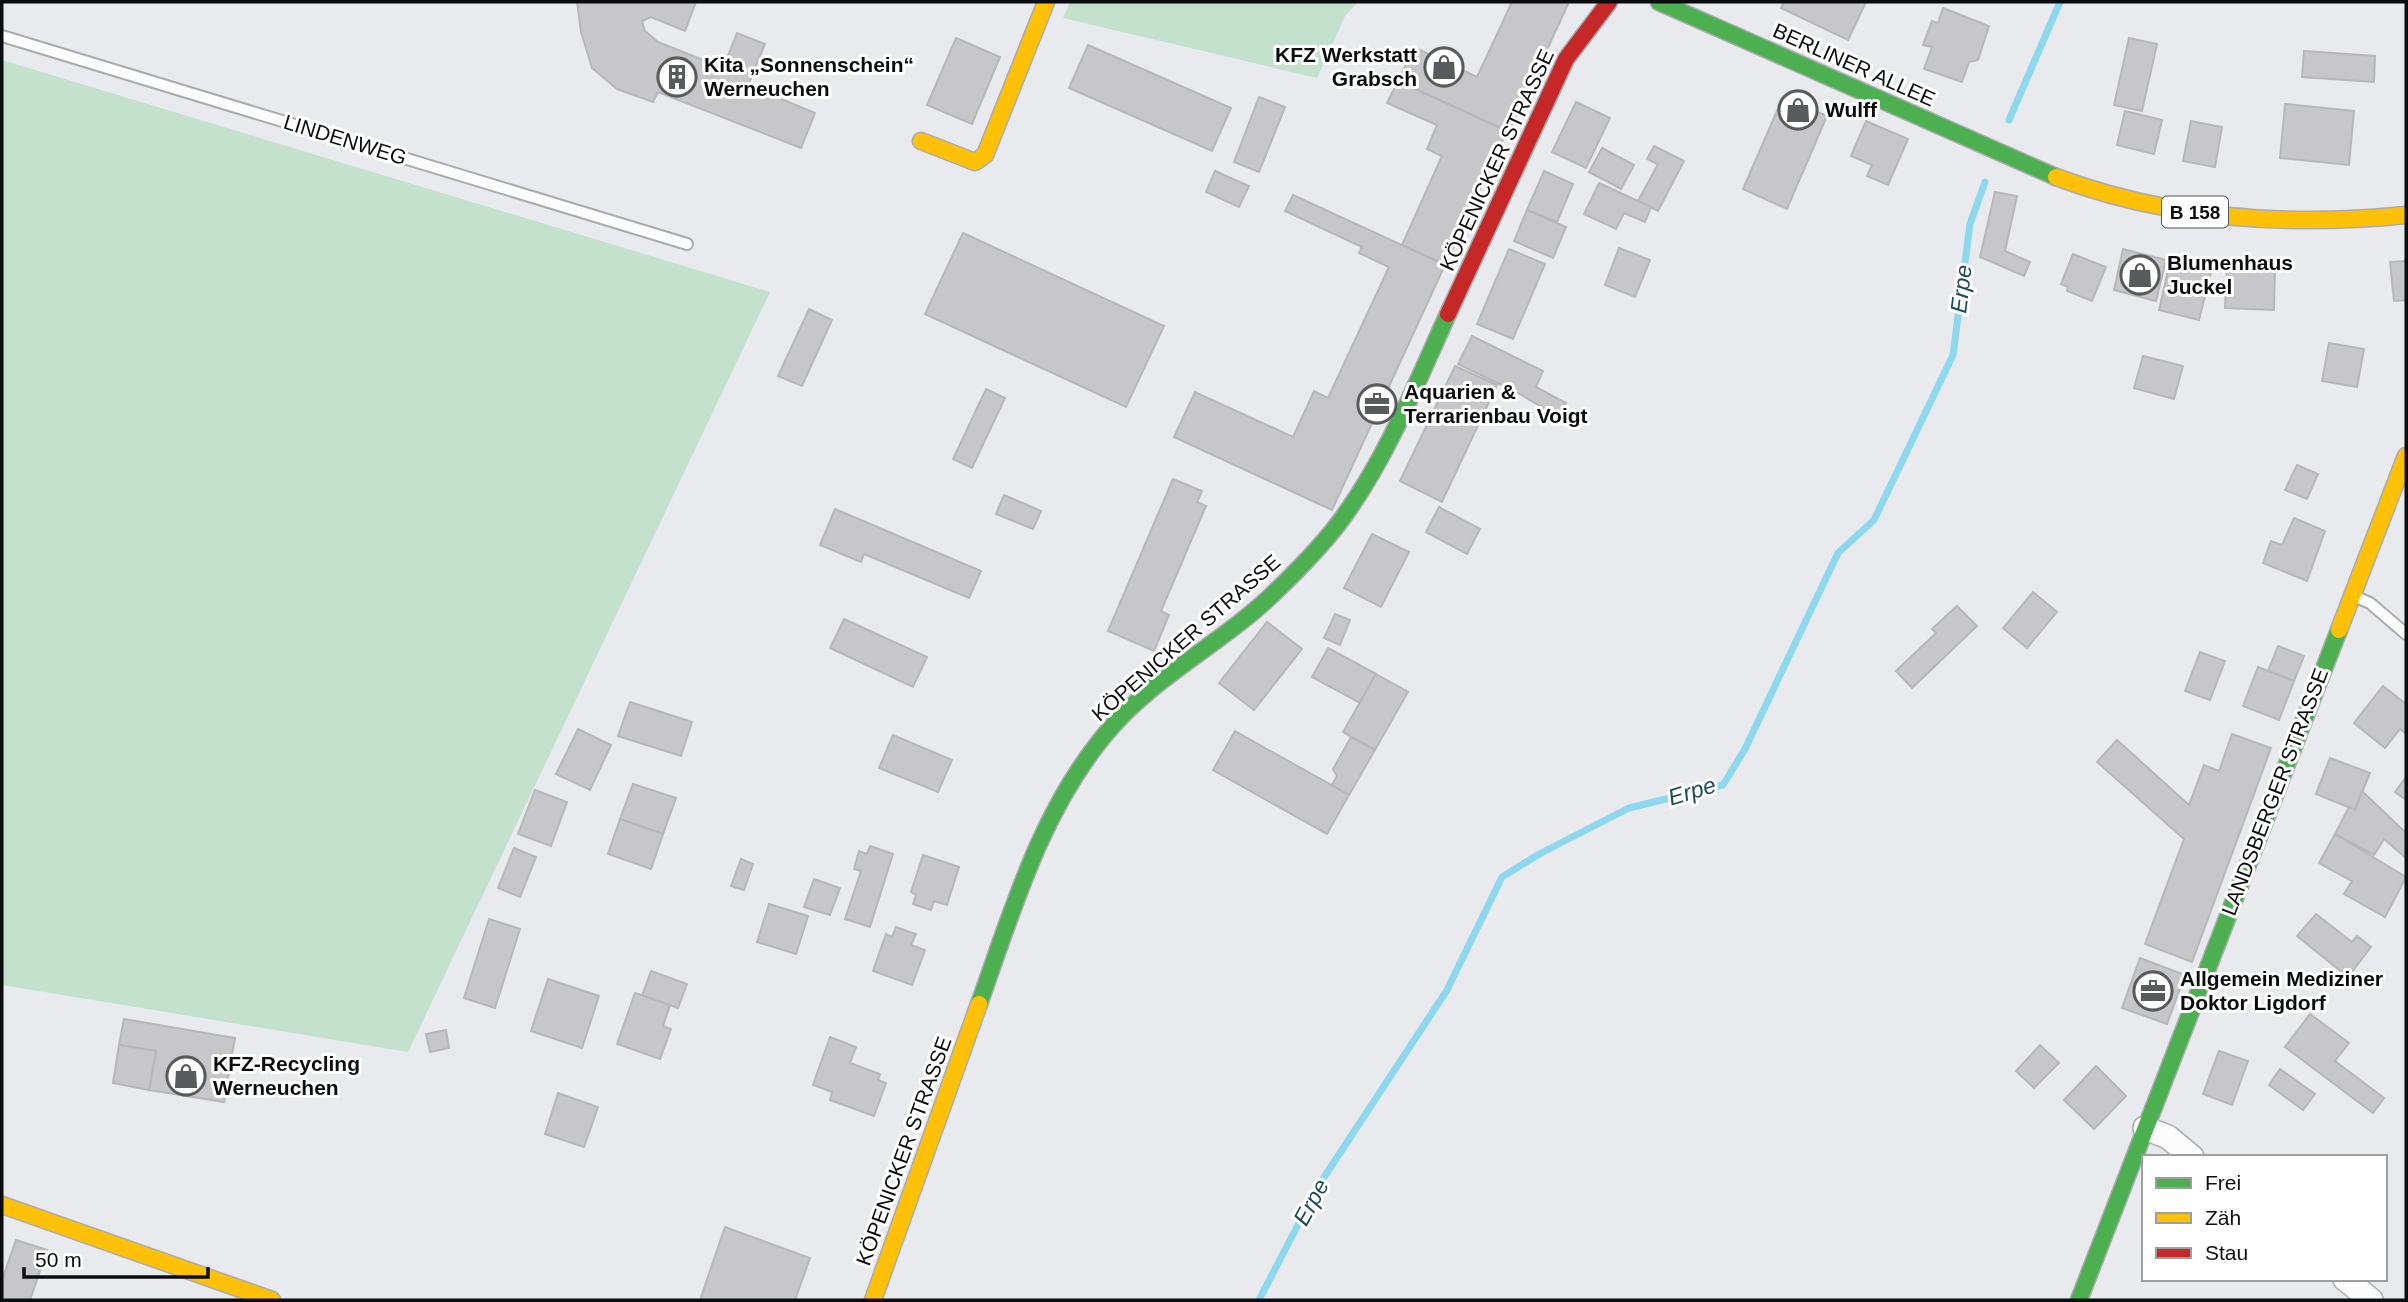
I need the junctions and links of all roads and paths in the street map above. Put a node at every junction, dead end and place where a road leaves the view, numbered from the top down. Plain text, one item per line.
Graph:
1 (1046, 2) edge
2 (1609, 2) edge
3 (1659, 2) edge
4 (2, 36) edge
5 (921, 141) dead end
6 (2406, 215) edge
7 (687, 244) dead end
8 (2406, 456) edge
9 (2350, 594) junction
10 (2406, 634) edge
11 (2145, 1128) junction
12 (2190, 1155) edge
13 (2, 1205) edge
14 (2347, 1281) edge
15 (272, 1300) edge
16 (873, 1300) edge
17 (2079, 1300) edge
18 (2371, 1300) edge

1 - 5 street
2 - 16 street, KÖPENICKER STRASSE
3 - 6 street, BERLINER ALLEE / B 158
4 - 7 lane, LINDENWEG
8 - 9 street, LANDSBERGER STRASSE
9 - 10 lane
9 - 11 street, LANDSBERGER STRASSE
11 - 12 street
11 - 17 street, LANDSBERGER STRASSE
13 - 15 street
14 - 18 street

